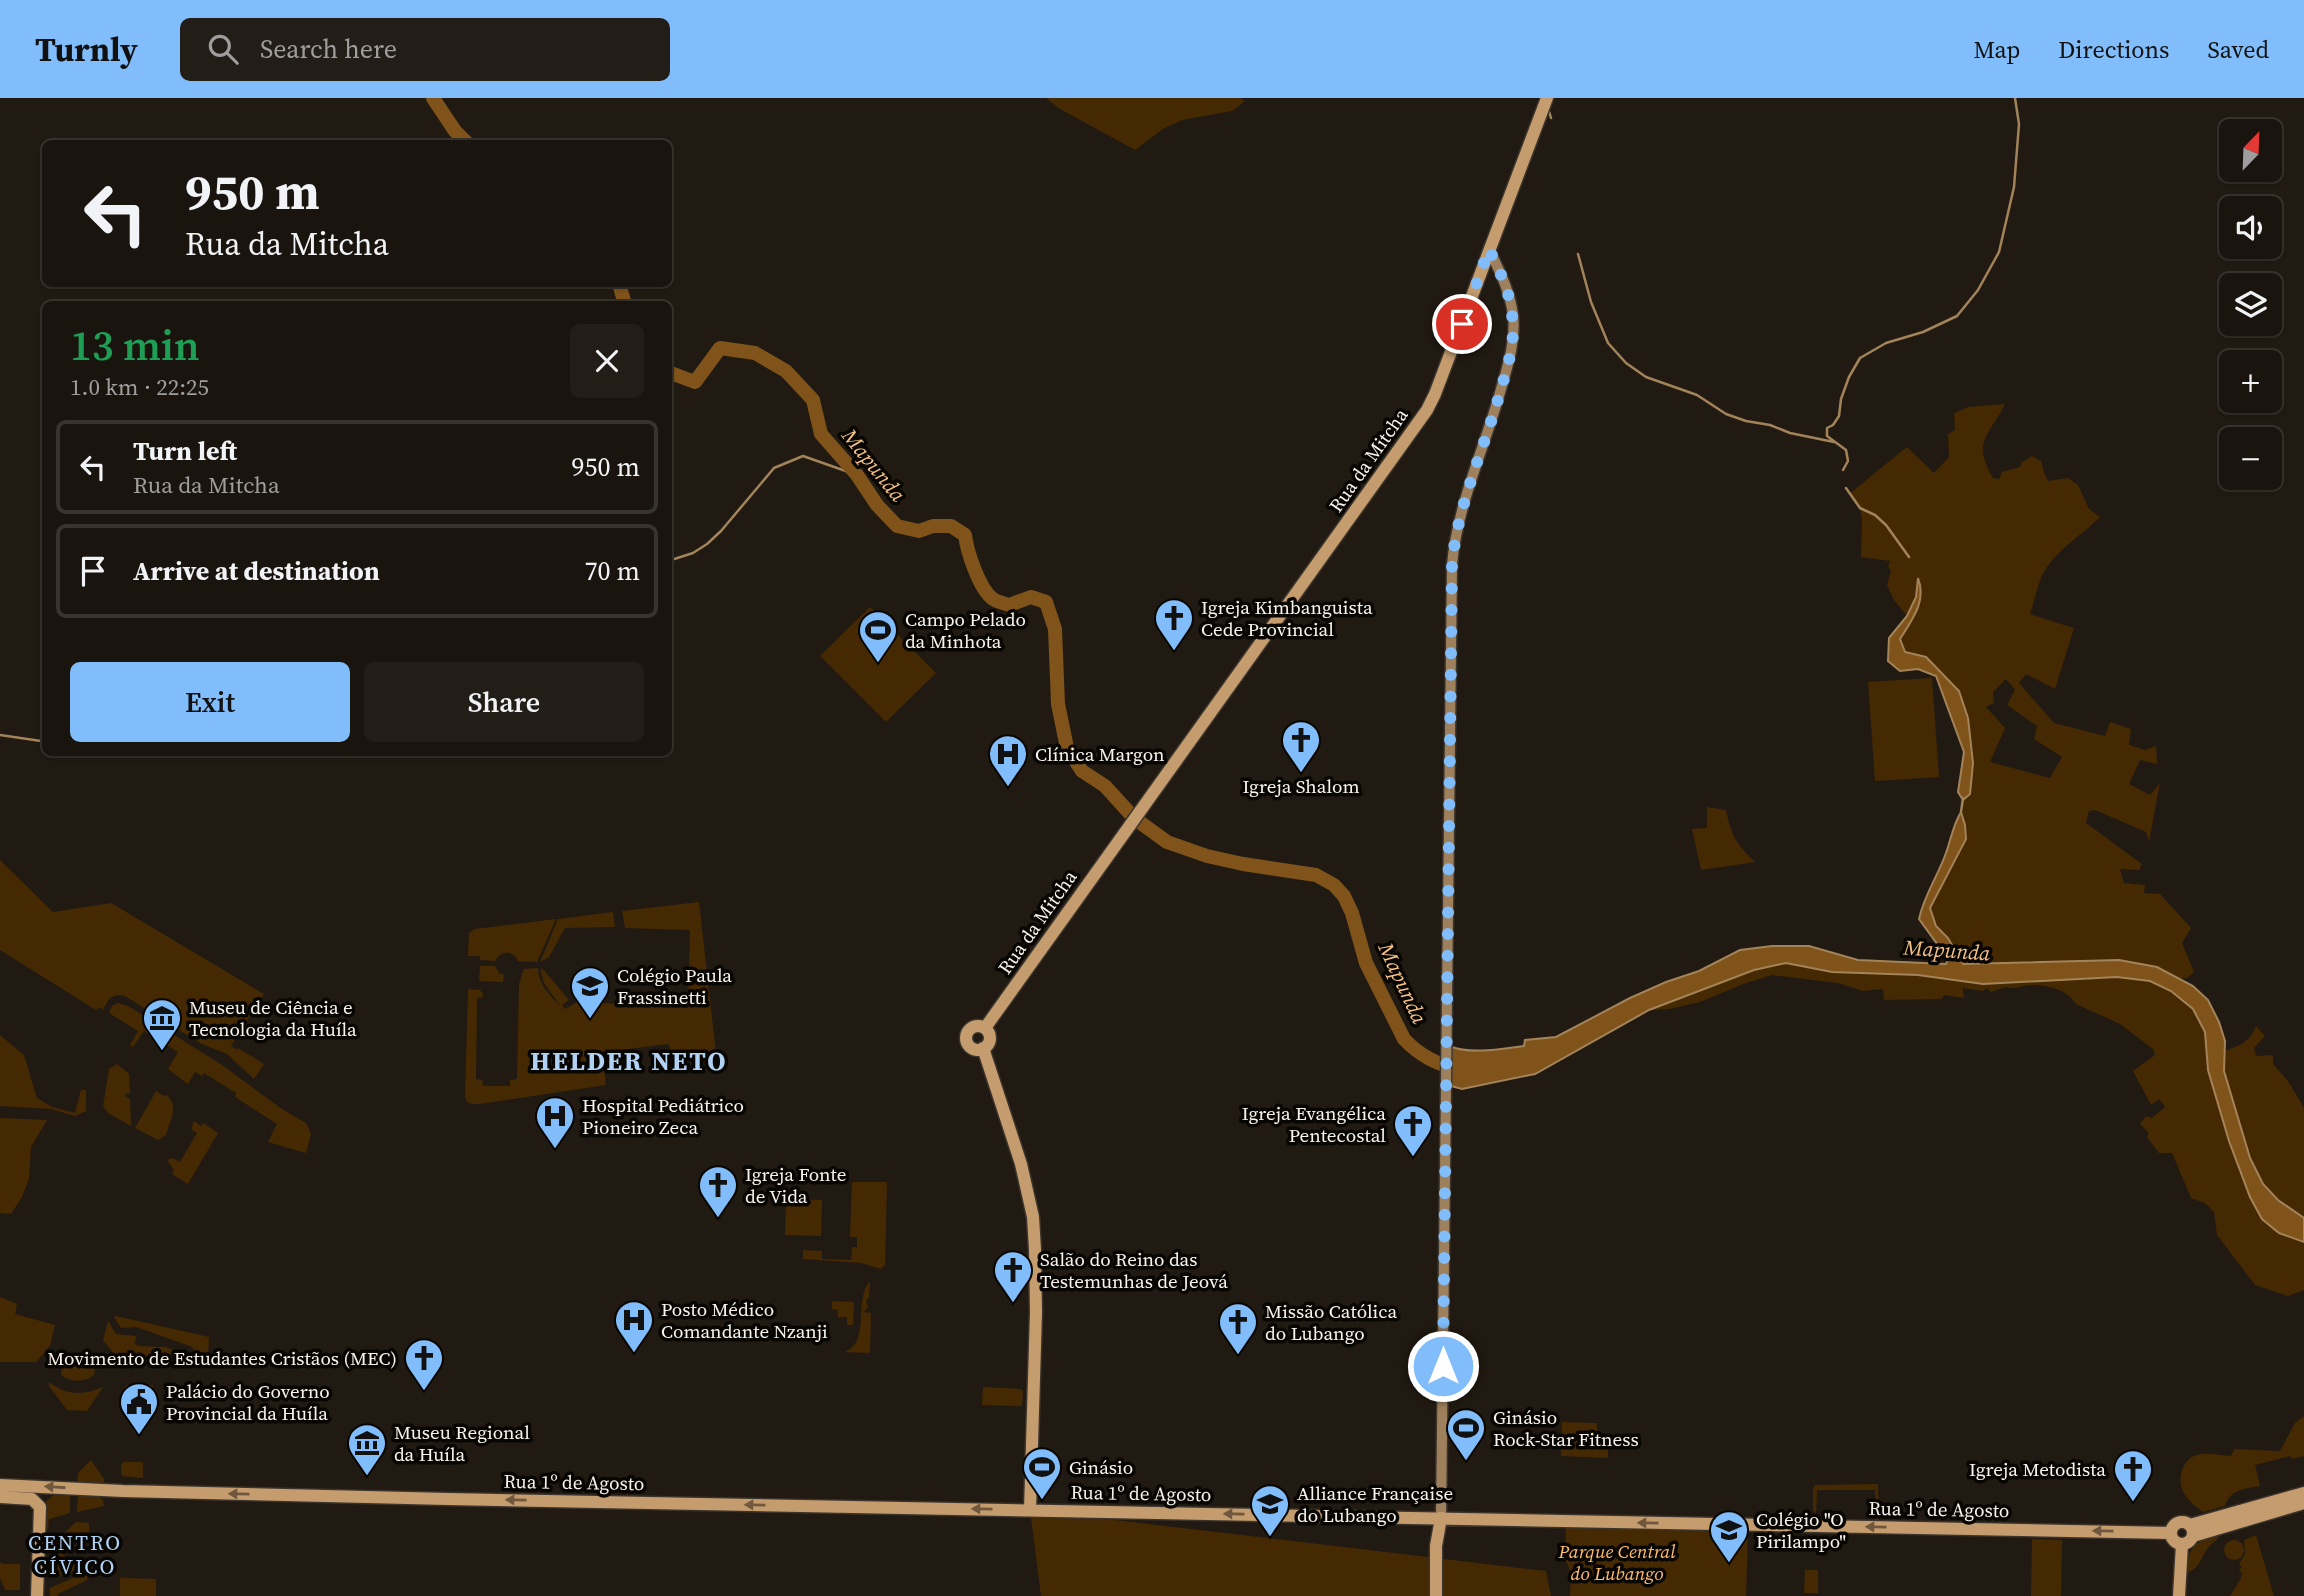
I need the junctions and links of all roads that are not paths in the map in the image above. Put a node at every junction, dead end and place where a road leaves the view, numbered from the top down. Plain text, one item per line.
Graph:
1 (1545, 103) edge
2 (1489, 249) junction
3 (985, 1028) junction
4 (983, 1048) junction
5 (0, 1485) edge
6 (2304, 1493) edge
7 (0, 1497) edge
8 (2304, 1503) edge
9 (1030, 1510) junction
10 (1441, 1518) junction
11 (2171, 1533) junction
12 (2188, 1535) junction
13 (37, 1596) edge
14 (1436, 1596) edge
15 (1443, 1596) edge
16 (2179, 1596) edge

1 - 2 main road, Rua da Mitcha
2 - 3 main road, Rua da Mitcha
2 - 10 main road
3 - 4 main road
3 - 4 main road
4 - 9 main road
9 -> 5 main road, Rua 1º de Agosto
6 - 12 main road
7 - 13 main road
8 - 12 main road
10 -> 9 main road, Rua 1º de Agosto
11 -> 10 main road, Rua 1º de Agosto
10 - 14 main road
10 - 15 main road
11 - 12 main road
11 - 12 main road
12 - 16 main road

